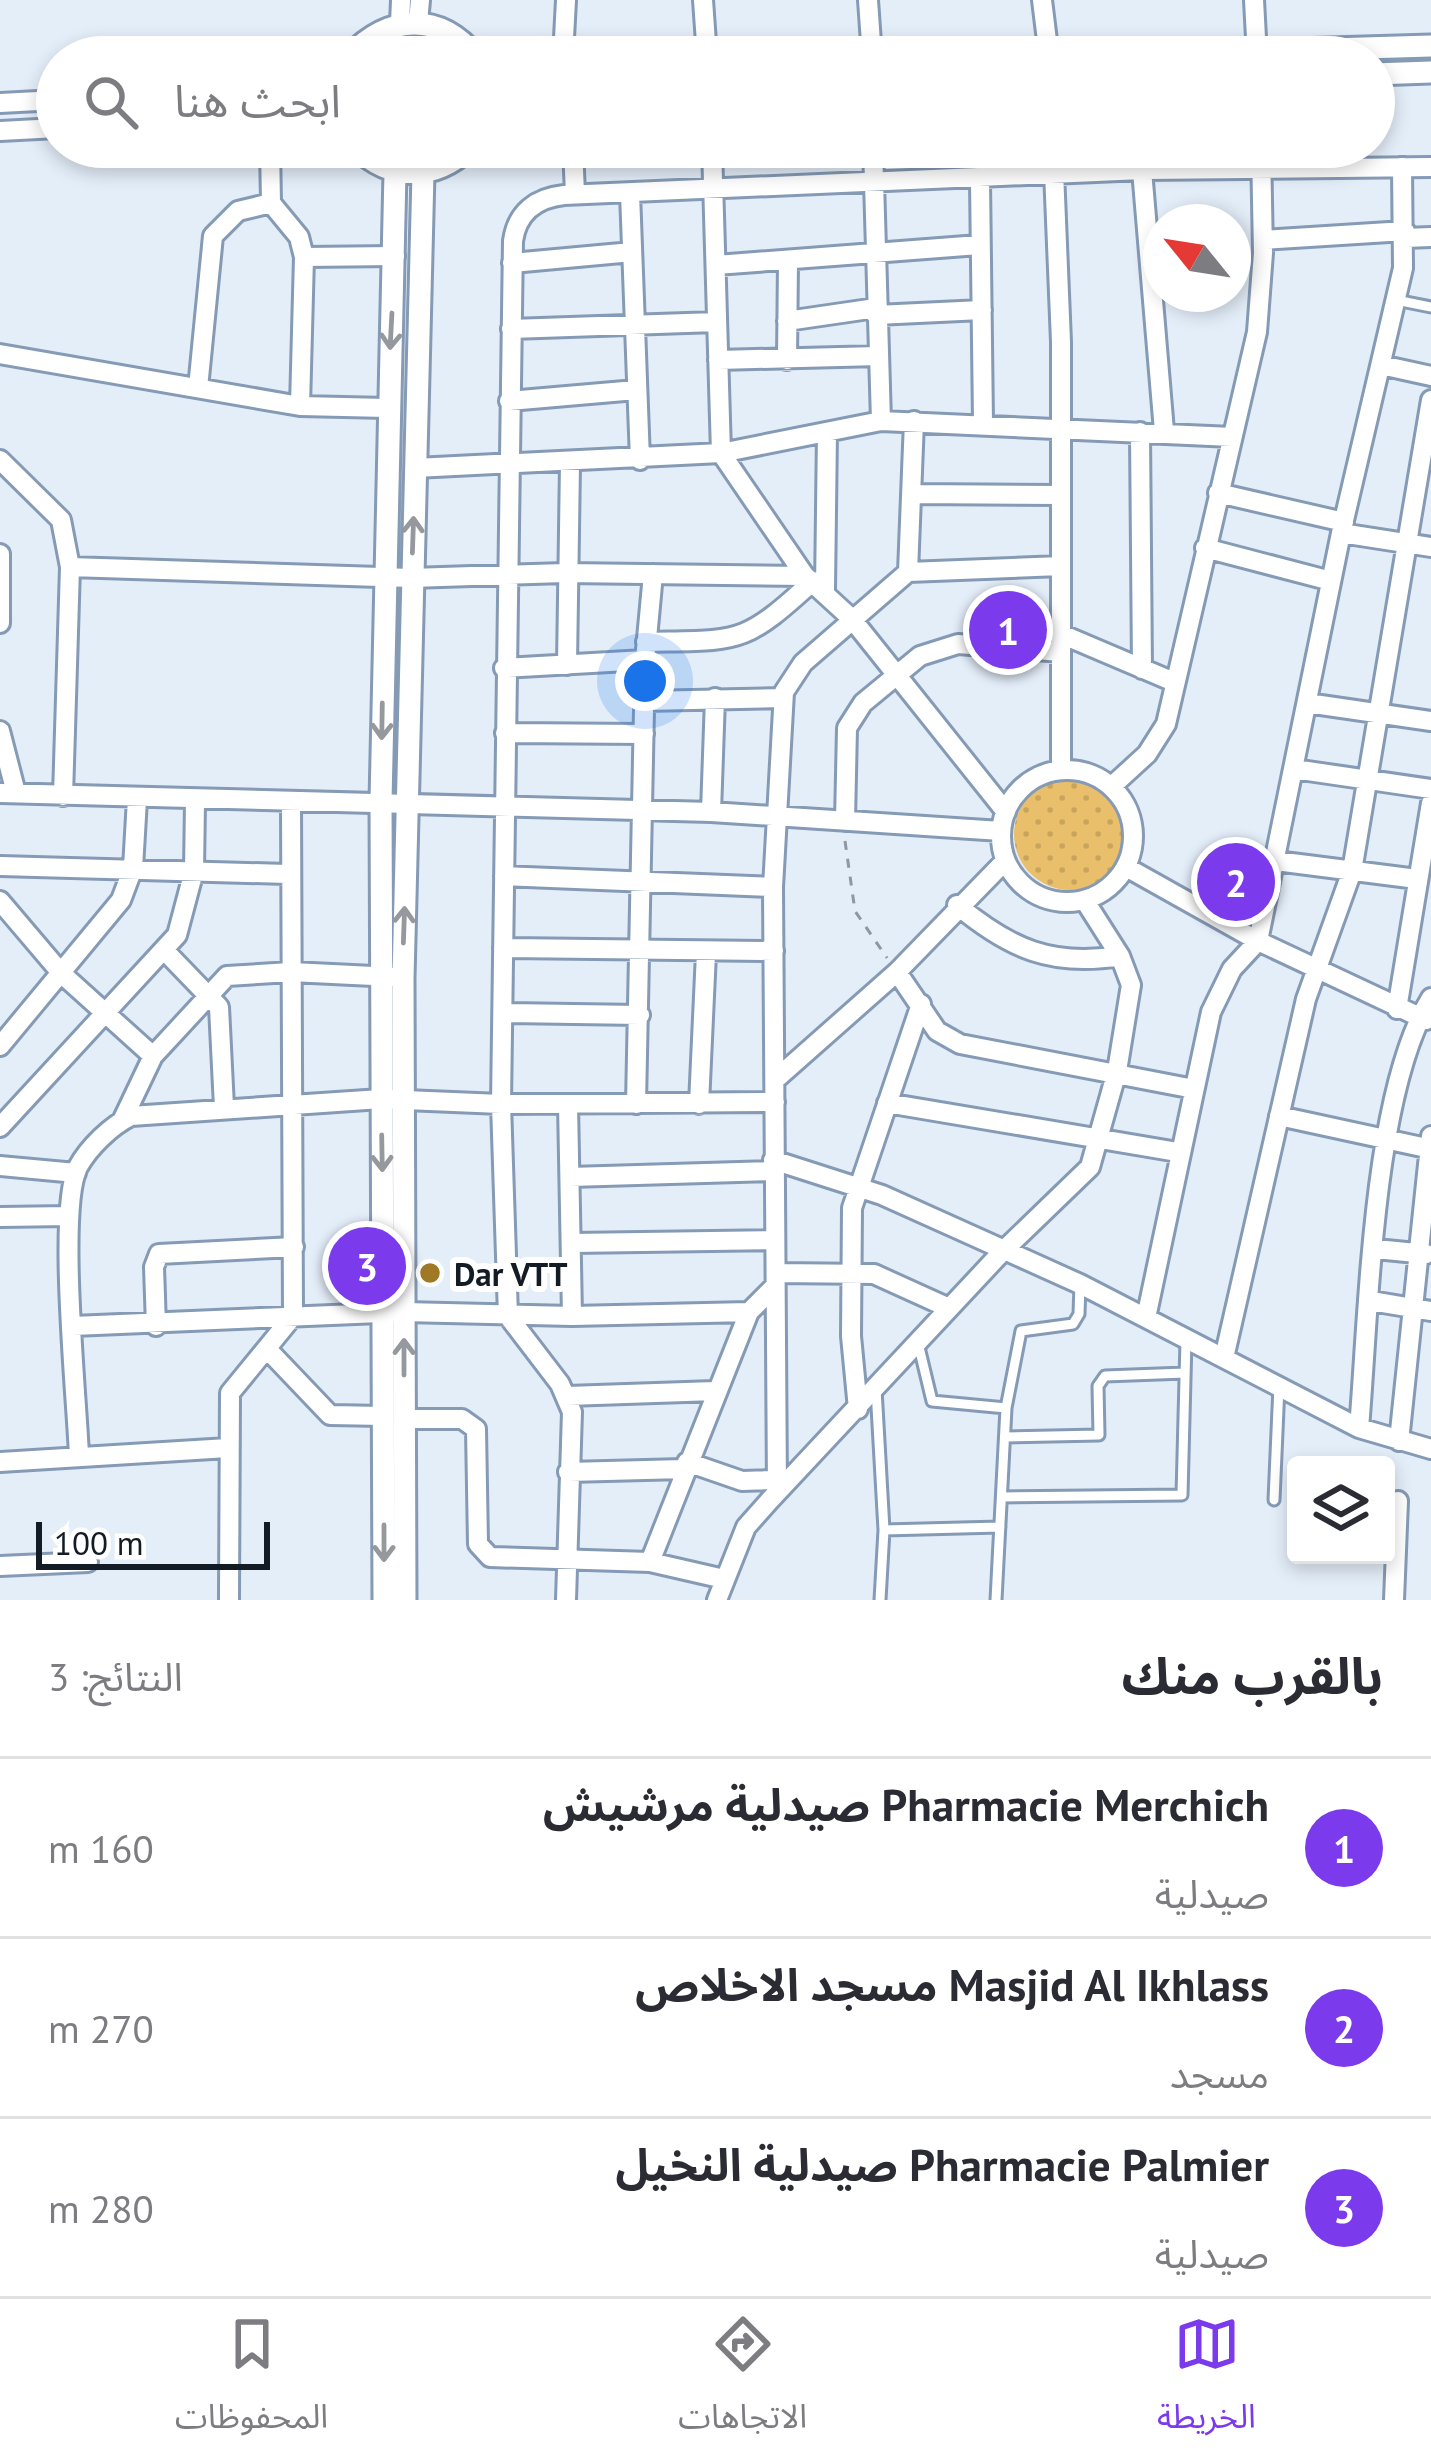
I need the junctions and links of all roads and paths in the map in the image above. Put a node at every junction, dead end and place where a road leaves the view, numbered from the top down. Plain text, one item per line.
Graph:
1 (401, 0) edge
2 (566, 0) edge
3 (703, 0) edge
4 (868, 0) edge
5 (1042, 0) edge
6 (1255, 0) edge
7 (413, 16) edge
8 (371, 36) edge
9 (453, 36) edge
10 (564, 36) edge
11 (705, 36) edge
12 (871, 36) edge
13 (1046, 36) edge
14 (1256, 36) edge
15 (1431, 46) edge
16 (1395, 47) edge
17 (1431, 72) edge
18 (1395, 73) edge
19 (36, 101) edge
20 (0, 103) edge
21 (36, 129) edge
22 (0, 131) edge
23 (1395, 167) edge
24 (1402, 167) junction
25 (1431, 167) edge
26 (270, 168) edge
27 (389, 168) edge
28 (442, 168) edge
29 (573, 168) edge
30 (713, 168) edge
31 (874, 168) edge
32 (1054, 168) edge
33 (1355, 168) edge
34 (1142, 170) junction
35 (1262, 170) junction
36 (395, 172) junction
37 (423, 173) junction
38 (1054, 176) junction
39 (875, 181) junction
40 (980, 181) junction
41 (714, 189) junction
42 (574, 194) junction
43 (630, 194) junction
44 (271, 203) junction
45 (1405, 235) junction
46 (1431, 237) edge
47 (1263, 240) junction
48 (980, 245) junction
49 (632, 252) junction
50 (875, 254) junction
51 (395, 256) junction
52 (304, 257) junction
53 (788, 261) junction
54 (512, 263) junction
55 (716, 265) junction
56 (1396, 300) junction
57 (1431, 308) edge
58 (982, 310) junction
59 (876, 312) junction
60 (635, 321) junction
61 (787, 321) junction
62 (716, 322) junction
63 (511, 329) junction
64 (0, 354) edge
65 (879, 356) junction
66 (718, 359) junction
67 (788, 359) junction
68 (1381, 364) junction
69 (1431, 376) edge
70 (198, 388) junction
71 (636, 390) junction
72 (1431, 400) edge
73 (509, 401) junction
74 (299, 406) junction
75 (387, 408) junction
76 (881, 421) junction
77 (914, 421) junction
78 (983, 422) junction
79 (1060, 426) junction
80 (1164, 431) junction
81 (827, 432) junction
82 (1140, 432) junction
83 (1232, 437) junction
84 (721, 453) junction
85 (0, 460) edge
86 (640, 460) junction
87 (570, 464) junction
88 (507, 466) junction
89 (415, 468) junction
90 (1218, 493) junction
91 (913, 494) junction
92 (1061, 495) junction
93 (1342, 528) junction
94 (1407, 543) junction
95 (1431, 547) edge
96 (1205, 548) junction
97 (0, 554) edge
98 (1061, 566) junction
99 (70, 567) junction
100 (908, 572) junction
101 (565, 573) junction
102 (653, 574) junction
103 (506, 576) junction
104 (386, 577) junction
105 (411, 578) junction
106 (1331, 581) junction
107 (814, 582) junction
108 (852, 620) junction
109 (0, 622) edge
110 (1061, 643) junction
111 (646, 651) junction
112 (567, 665) junction
113 (505, 668) junction
114 (1142, 669) junction
115 (896, 675) junction
116 (1174, 682) junction
117 (715, 698) junction
118 (782, 698) junction
119 (644, 701) junction
120 (1307, 703) junction
121 (1378, 713) junction
122 (1431, 721) edge
123 (0, 731) edge
124 (505, 733) junction
125 (644, 734) junction
126 (1294, 769) junction
127 (1061, 770) junction
128 (1368, 782) junction
129 (1112, 787) junction
130 (1431, 789) edge
131 (8, 793) edge
132 (63, 796) junction
133 (137, 799) junction
134 (380, 801) junction
135 (195, 802) junction
136 (291, 802) junction
137 (407, 802) junction
138 (1431, 803) edge
139 (506, 805) junction
140 (643, 811) junction
141 (711, 812) junction
142 (778, 816) junction
143 (844, 821) junction
144 (1003, 821) junction
145 (1005, 861) junction
146 (1276, 861) junction
147 (0, 866) edge
148 (1126, 867) junction
149 (133, 868) junction
150 (194, 871) junction
151 (1352, 871) junction
152 (287, 874) junction
153 (504, 876) junction
154 (642, 879) junction
155 (1417, 880) junction
156 (773, 887) junction
157 (1085, 901) junction
158 (0, 902) edge
159 (957, 905) junction
160 (1258, 941) junction
161 (502, 948) junction
162 (165, 950) junction
163 (774, 951) junction
164 (641, 952) junction
165 (706, 952) junction
166 (1120, 956) junction
167 (1319, 970) junction
168 (291, 972) junction
169 (897, 972) junction
170 (62, 974) junction
171 (379, 975) junction
172 (403, 977) junction
173 (208, 992) junction
174 (1431, 998) edge
175 (921, 1004) junction
176 (1397, 1009) junction
177 (503, 1013) junction
178 (105, 1014) junction
179 (640, 1015) junction
180 (1425, 1020) edge
181 (0, 1046) edge
182 (153, 1056) junction
183 (1117, 1071) junction
184 (776, 1078) junction
185 (1194, 1089) junction
186 (381, 1099) junction
187 (406, 1101) junction
188 (776, 1102) junction
189 (887, 1102) junction
190 (293, 1104) junction
191 (501, 1104) junction
192 (568, 1104) junction
193 (636, 1104) junction
194 (699, 1104) junction
195 (224, 1108) junction
196 (1279, 1116) junction
197 (122, 1120) junction
198 (0, 1126) edge
199 (1385, 1139) junction
200 (1099, 1142) junction
201 (1430, 1144) edge
202 (1178, 1152) junction
203 (773, 1165) junction
204 (0, 1166) edge
205 (76, 1173) junction
206 (570, 1177) junction
207 (859, 1185) junction
208 (69, 1216) junction
209 (0, 1217) edge
210 (775, 1240) junction
211 (572, 1243) junction
212 (294, 1247) junction
213 (1376, 1249) junction
214 (1001, 1253) junction
215 (1425, 1254) edge
216 (850, 1272) junction
217 (775, 1279) junction
218 (1080, 1284) junction
219 (1371, 1301) junction
220 (949, 1308) junction
221 (1421, 1309) edge
222 (394, 1312) junction
223 (749, 1312) junction
224 (293, 1316) junction
225 (508, 1316) junction
226 (572, 1316) junction
227 (1146, 1318) junction
228 (73, 1326) junction
229 (156, 1326) junction
230 (1186, 1338) junction
231 (918, 1343) junction
232 (268, 1350) junction
233 (1224, 1358) junction
234 (1185, 1373) junction
235 (1279, 1386) junction
236 (876, 1389) junction
237 (715, 1390) junction
238 (567, 1396) junction
239 (1006, 1408) junction
240 (858, 1409) junction
241 (394, 1418) junction
242 (1359, 1428) junction
243 (1006, 1437) junction
244 (1399, 1441) junction
245 (228, 1448) junction
246 (1431, 1449) edge
247 (80, 1456) junction
248 (0, 1462) edge
249 (686, 1465) junction
250 (568, 1472) junction
251 (775, 1486) junction
252 (1001, 1497) junction
253 (1274, 1501) dead end
254 (1398, 1501) dead end
255 (1000, 1527) junction
256 (884, 1529) junction
257 (565, 1559) junction
258 (88, 1562) dead end
259 (650, 1562) junction
260 (0, 1566) edge
261 (724, 1579) junction
262 (229, 1600) edge
263 (384, 1600) edge
264 (405, 1600) edge
265 (566, 1600) edge
266 (717, 1600) edge
267 (880, 1600) edge
268 (996, 1600) edge
269 (1394, 1600) edge

1 - 7 street
2 - 10 street
3 - 11 street
4 - 12 street
5 - 13 street
6 - 14 street
7 - 8 street
7 - 9 street
15 - 16 street
17 - 18 street
19 - 20 street
21 - 22 street
23 - 24 street
24 - 25 street
24 - 45 street
26 - 44 street
27 - 36 street
28 - 37 street
29 - 42 street
30 - 41 street
31 - 39 street
32 - 38 street
33 - 35 street
34 - 35 street
34 - 38 street
34 - 80 street
35 - 47 street
36 - 37 street
36 - 51 street
37 - 89 street
38 - 40 street
38 - 79 street
39 - 40 street
39 - 41 street
39 - 50 street
40 - 48 street
41 - 43 street
41 - 55 street
42 - 43 street
42 - 54 street
43 - 49 street
44 - 52 street
44 - 70 street
45 - 46 street
45 - 47 street
45 - 56 street
47 - 83 street
48 - 50 street
48 - 58 street
49 - 54 street
49 - 60 street
50 - 53 street
50 - 59 street
51 - 52 street
51 -> 75 street
52 - 74 street
53 - 55 street
53 - 61 street
54 - 63 street
55 - 62 street
56 - 57 lane
56 - 68 street
58 - 59 street
58 - 78 street
59 - 61 street
59 - 65 street
60 - 62 street
60 - 63 street
60 - 71 street
61 - 67 street
62 - 66 street
63 - 73 street
64 - 70 street
65 - 67 street
65 - 76 street
66 - 67 street
66 - 84 street
68 - 69 street
68 - 93 street
70 - 74 street
71 - 73 street
71 - 86 street
72 - 94 street
73 - 88 street
74 - 75 street
75 - 104 street
76 - 77 street
76 - 81 street
77 - 78 street
77 - 91 street
78 - 79 street
79 - 82 street
79 - 92 street
80 - 82 street
80 - 83 street
81 - 84 street
81 - 107 street
82 - 114 street
83 - 90 street
84 - 86 street
84 - 107 street
85 - 99 street
86 - 87 street
87 - 88 street
87 - 101 street
88 - 89 street
88 - 103 street
105 -> 89 street
90 - 93 street
90 - 96 street
91 - 92 street
91 - 100 street
92 - 98 street
93 - 94 street
93 - 106 street
94 - 95 street
94 - 121 street
96 - 106 street
96 - 116 street
97 - 109 street
98 - 100 street
98 - 110 street
99 - 104 street
99 - 132 street
100 - 108 street
101 - 102 street
101 - 103 street
101 - 112 street
102 - 107 street
102 - 111 street
103 - 105 street
103 - 113 street
104 - 105 street
104 -> 134 street
105 - 137 street
106 - 120 street
107 - 108 street
107 - 111 street
108 - 115 street
108 - 118 street
110 - 114 street
110 - 115 street
110 - 127 street
111 - 112 street
111 - 119 street
112 - 113 street
113 - 124 street
114 - 116 street
115 - 143 street
115 - 144 street
116 - 129 street
117 - 118 street
117 - 119 street
117 - 141 street
118 - 142 street
119 - 125 street
120 - 121 street
120 - 126 street
121 - 122 street
121 - 128 street
123 - 131 street
124 - 125 street
124 - 139 street
125 - 140 street
126 - 128 street
126 - 146 street
127 - 129 street
127 - 144 street
128 - 130 street
128 - 151 street
129 - 148 street
131 - 132 street
132 - 133 street
133 - 135 street
133 - 149 street
134 - 136 street
134 - 137 street
134 - 171 street
135 - 136 street
135 - 150 street
136 - 152 street
137 - 139 street
172 -> 137 street
138 - 155 street
139 - 140 street
139 - 153 street
140 - 141 street
140 - 154 street
141 - 142 street
142 - 143 street
142 - 156 street
143 - 144 street
143 - 169 path
144 - 145 street
145 - 157 street
145 - 159 street
146 - 151 street
146 - 160 street
147 - 149 street
148 - 157 street
148 - 160 street
149 - 150 street
149 - 170 street
150 - 152 street
150 - 162 street
151 - 155 street
151 - 167 street
152 - 168 street
153 - 154 street
153 - 161 street
154 - 156 street
154 - 164 street
155 - 176 street
156 - 163 street
157 - 166 street
158 - 170 street
159 - 166 street
159 - 169 street
160 - 167 street
160 - 185 street
161 - 164 street
161 - 177 street
162 - 173 street
162 - 178 street
163 - 165 street
163 - 184 street
164 - 165 street
164 - 179 street
165 - 194 street
166 - 183 street
167 - 176 street
167 - 196 street
168 - 171 street
168 - 173 street
168 - 190 street
169 - 175 street
169 - 184 street
170 - 178 street
170 - 181 street
171 - 172 street
171 - 186 street
172 - 187 street
173 - 182 street
173 - 195 street
174 - 180 street
175 - 183 street
175 - 189 street
176 - 180 street
177 - 179 street
177 - 191 street
178 - 182 street
178 - 198 street
179 - 193 street
180 - 199 street
182 - 197 street
183 - 185 street
183 - 200 street
184 - 188 street
185 - 202 street
186 - 187 street
186 - 190 street
186 -> 222 street
187 - 191 street
187 - 222 street
188 - 194 street
188 - 203 street
189 - 200 street
189 - 207 street
190 - 195 street
190 - 212 street
191 - 192 street
191 - 225 street
192 - 193 street
192 - 206 street
193 - 194 street
195 - 197 street
196 - 199 street
196 - 233 street
197 - 205 street
199 - 201 street
199 - 213 street
200 - 202 street
200 - 214 street
201 - 215 street
202 - 227 street
203 - 206 street
203 - 207 street
203 - 210 street
204 - 205 street
205 - 208 street
206 - 211 street
207 - 214 street
207 - 216 street
208 - 209 street
208 - 228 street
210 - 211 street
210 - 217 street
211 - 226 street
212 - 224 street
212 - 229 street
213 - 215 street
213 - 219 street
214 - 218 street
214 - 220 street
215 - 221 street
216 - 217 street
216 - 220 street
216 - 240 street
217 - 223 street
217 - 251 street
218 - 227 street
218 - 239 lane
219 - 221 street
219 - 242 street
220 - 231 street
221 - 244 street
222 - 224 street
222 - 225 street
222 - 241 street
223 - 226 street
223 - 237 street
224 - 229 street
224 - 232 street
225 - 226 street
225 - 238 street
227 - 230 street
228 - 229 street
228 - 247 street
230 - 233 street
230 - 234 lane
231 - 236 street
231 - 239 lane
232 - 241 street
232 - 245 street
233 - 235 street
234 - 243 lane
234 - 252 lane
235 - 242 street
235 - 253 lane
236 - 240 street
236 - 256 lane
237 - 238 street
237 - 249 street
238 - 250 street
239 - 243 lane
240 - 251 street
241 - 257 street
241 -> 263 street
241 - 264 street
242 - 244 street
243 - 252 lane
244 - 246 street
245 - 247 street
245 - 262 street
247 - 248 street
249 - 250 street
249 - 251 street
249 - 259 street
250 - 257 street
251 - 261 street
252 - 255 lane
254 - 269 street
255 - 256 lane
255 - 268 lane
256 - 267 lane
257 - 259 street
257 - 265 street
258 - 260 street
259 - 261 street
261 - 266 street

